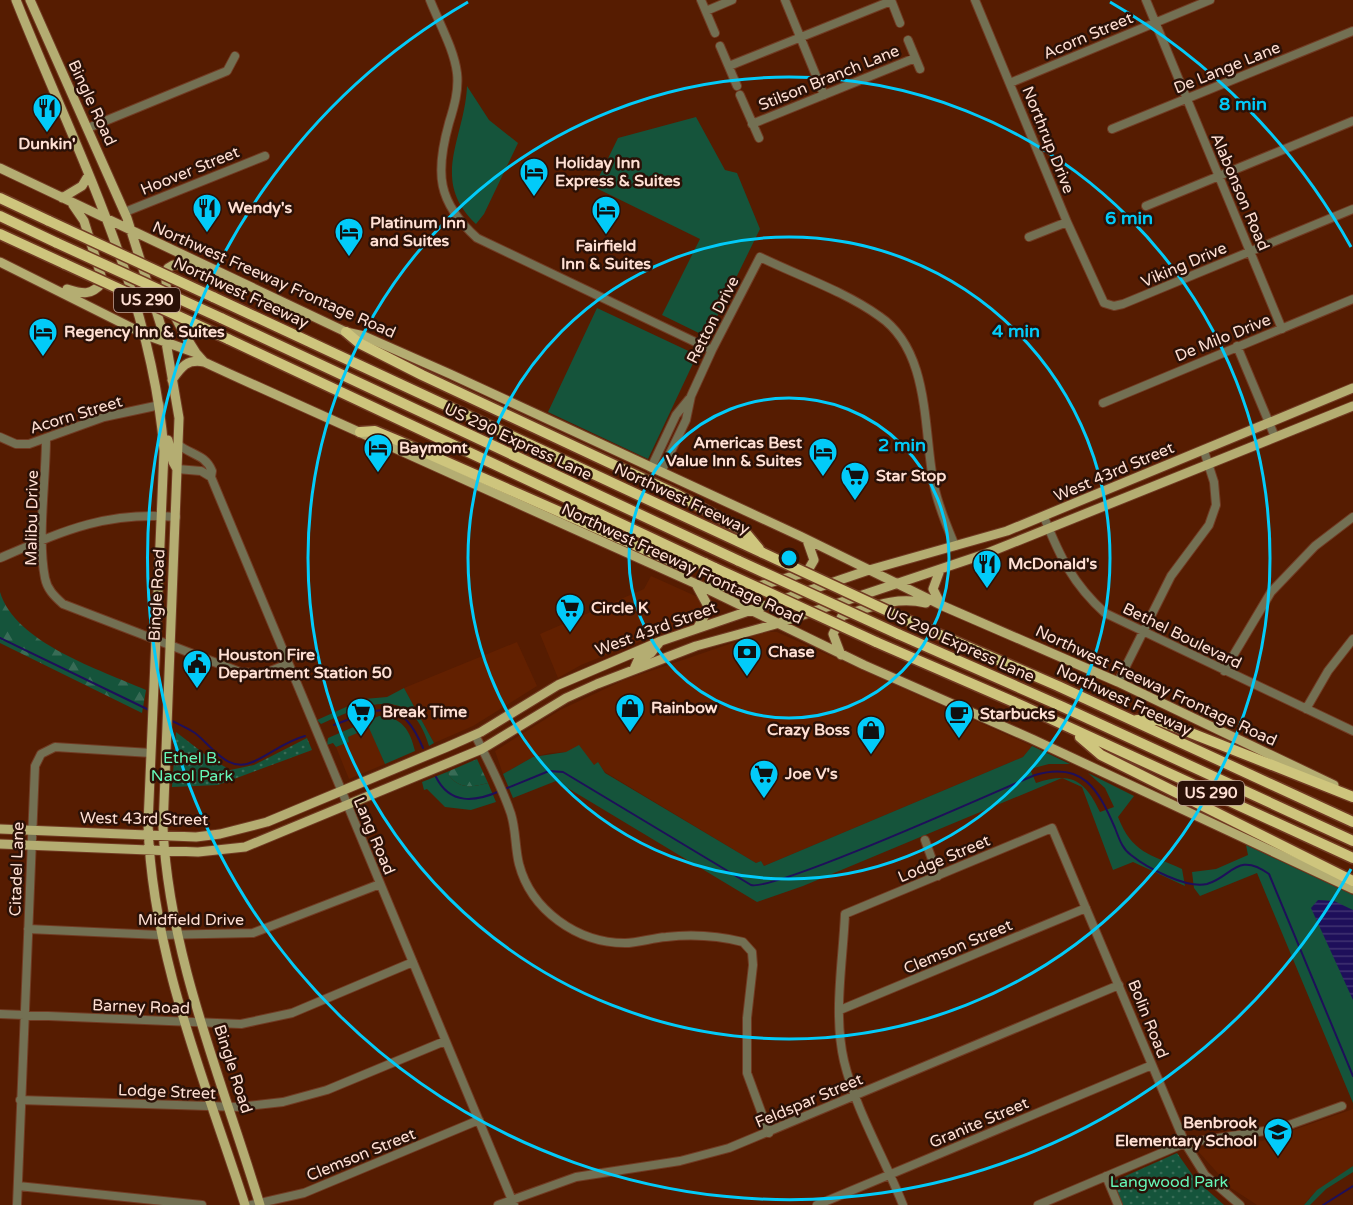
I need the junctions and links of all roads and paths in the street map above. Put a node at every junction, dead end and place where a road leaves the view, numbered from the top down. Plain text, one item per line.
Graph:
1 (16, 0) edge
2 (30, 0) edge
3 (430, 0) edge
4 (702, 0) edge
5 (732, 0) edge
6 (785, 0) edge
7 (891, 0) edge
8 (975, 0) edge
9 (1146, 0) edge
10 (1210, 0) edge
11 (706, 11) junction
12 (1155, 22) junction
13 (900, 23) dead end
14 (1353, 31) edge
15 (715, 33) dead end
16 (800, 38) junction
17 (908, 40) dead end
18 (49, 46) junction
19 (720, 46) dead end
20 (37, 53) junction
21 (236, 56) dead end
22 (915, 58) junction
23 (729, 66) junction
24 (920, 69) dead end
25 (1010, 83) junction
26 (737, 86) dead end
27 (740, 95) dead end
28 (824, 95) junction
29 (1187, 99) junction
30 (1353, 121) edge
31 (752, 124) junction
32 (88, 128) junction
33 (1112, 129) dead end
34 (759, 138) dead end
35 (265, 156) dead end
36 (0, 168) edge
37 (88, 176) junction
38 (1219, 176) junction
39 (0, 198) edge
40 (62, 198) junction
41 (72, 203) junction
42 (1146, 206) dead end
43 (1353, 209) edge
44 (125, 212) junction
45 (0, 216) edge
46 (105, 218) junction
47 (1067, 222) junction
48 (132, 233) junction
49 (0, 234) edge
50 (1029, 237) dead end
51 (1250, 252) junction
52 (0, 262) edge
53 (205, 266) junction
54 (45, 283) junction
55 (1097, 291) joint
56 (1353, 299) edge
57 (1282, 329) junction
58 (346, 332) junction
59 (146, 335) junction
60 (166, 342) junction
61 (1237, 346) junction
62 (712, 350) junction
63 (196, 353) junction
64 (204, 362) junction
65 (172, 380) junction
66 (1353, 388) edge
67 (691, 396) junction
68 (1103, 403) dead end
69 (1353, 406) edge
70 (161, 408) junction
71 (1269, 422) junction
72 (360, 432) junction
73 (1275, 436) junction
74 (0, 437) edge
75 (46, 439) junction
76 (179, 445) junction
77 (1204, 451) junction
78 (1208, 465) junction
79 (651, 468) junction
80 (177, 469) junction
81 (661, 472) junction
82 (211, 477) junction
83 (163, 516) junction
84 (1353, 516) edge
85 (176, 517) junction
86 (1044, 517) junction
87 (1049, 530) junction
88 (807, 539) junction
89 (43, 540) junction
90 (955, 546) junction
91 (763, 553) junction
92 (985, 554) junction
93 (0, 558) edge
94 (710, 566) junction
95 (869, 570) junction
96 (940, 570) junction
97 (897, 584) junction
98 (699, 586) junction
99 (943, 606) junction
100 (751, 612) junction
101 (776, 624) junction
102 (694, 629) junction
103 (1142, 633) junction
104 (1353, 639) edge
105 (154, 640) junction
106 (661, 641) junction
107 (169, 646) junction
108 (696, 646) junction
109 (841, 655) junction
110 (288, 664) junction
111 (634, 669) junction
112 (1224, 671) junction
113 (154, 675) junction
114 (167, 676) junction
115 (1118, 682) junction
116 (562, 683) junction
117 (566, 698) junction
118 (1306, 709) junction
119 (1131, 719) junction
120 (1068, 727) junction
121 (1353, 731) edge
122 (474, 735) junction
123 (482, 749) junction
124 (151, 753) junction
125 (341, 790) junction
126 (1353, 795) edge
127 (347, 805) junction
128 (267, 822) junction
129 (1353, 822) edge
130 (1052, 828) joint
131 (0, 830) edge
132 (31, 831) junction
133 (148, 837) junction
134 (164, 837) junction
135 (273, 838) junction
136 (925, 840) dead end
137 (1353, 841) edge
138 (0, 844) edge
139 (30, 845) junction
140 (149, 851) junction
141 (164, 851) junction
142 (1353, 858) edge
143 (939, 876) junction
144 (1353, 881) edge
145 (380, 884) junction
146 (1353, 889) edge
147 (1086, 908) junction
148 (28, 929) junction
149 (160, 935) junction
150 (176, 935) junction
151 (413, 963) junction
152 (1119, 985) junction
153 (840, 1010) junction
154 (0, 1014) edge
155 (23, 1015) junction
156 (186, 1022) junction
157 (203, 1023) junction
158 (446, 1041) junction
159 (1152, 1065) junction
160 (855, 1096) junction
161 (20, 1100) junction
162 (1342, 1106) dead end
163 (213, 1107) junction
164 (229, 1107) junction
165 (479, 1120) junction
166 (769, 1133) junction
167 (1185, 1143) junction
168 (891, 1175) junction
169 (1106, 1176) junction
170 (18, 1186) junction
171 (513, 1202) edge
172 (257, 1204) edge
173 (17, 1205) edge
174 (202, 1205) edge
175 (245, 1205) edge
176 (498, 1205) edge
177 (817, 1205) edge
178 (903, 1205) edge
179 (1038, 1205) edge
180 (1118, 1205) edge
181 (1240, 1205) edge

1 - 20 main road, Bingle Road
2 - 18 main road, Bingle Road
3 - 62 street
4 - 11 street
5 - 11 street
6 - 16 street
7 - 13 street
7 - 16 street
8 - 25 street, Northrup Drive
9 - 12 street, Alabonson Road
10 - 12 street, Acorn Street
11 - 15 street
12 - 25 street, Acorn Street
12 - 29 street, Alabonson Road
14 - 29 street, De Lange Lane
16 - 23 street
16 - 28 street
17 - 22 street, Stilson Branch Lane
18 - 20 main road
18 - 32 main road, Bingle Road
19 - 23 street
20 - 37 main road, Bingle Road
21 - 32 street
22 - 24 street, Stilson Branch Lane
22 - 28 street, Stilson Branch Lane
23 - 26 street
25 - 47 street, Northrup Drive
27 - 31 street, Stilson Branch Lane
28 - 31 street, Stilson Branch Lane
29 - 33 street, De Lange Lane
29 - 38 street, Alabonson Road
30 - 38 street
31 - 34 street, Stilson Branch Lane
32 - 44 main road, Bingle Road
35 - 44 street, Hoover Street
36 - 40 main road, Northwest Freeway Frontage Road
37 - 40 main road
37 - 46 main road, Bingle Road
38 - 42 street
38 - 51 street, Alabonson Road
39 - 91 highway, Northwest Freeway / US 290, bridge
40 - 41 main road, Northwest Freeway Frontage Road
41 - 46 main road, Northwest Freeway Frontage Road
41 - 54 main road
43 - 51 street, Viking Drive
44 - 48 main road, Bingle Road
45 - 137 highway, US 290 Express Lane, bridge
46 - 48 main road, Northwest Freeway Frontage Road
46 - 59 main road, Bingle Road
47 - 50 street
47 - 55 street, Northrup Drive
48 - 53 main road, Northwest Freeway Frontage Road
48 - 60 main road, Bingle Road
49 - 94 highway, US 290, bridge
51 - 55 street, Viking Drive
51 - 57 street, Alabonson Road
52 - 54 main road, Northwest Freeway Frontage Road
53 - 58 main road, Northwest Freeway Frontage Road
53 - 63 main road
54 - 59 main road, Northwest Freeway Frontage Road
56 - 57 street, De Milo Drive
57 - 61 street, De Milo Drive
58 - 79 main road, Northwest Freeway Frontage Road
58 - 91 highway
59 - 60 main road, Northwest Freeway Frontage Road
59 - 70 main road, Bingle Road
60 - 63 main road, Northwest Freeway Frontage Road
60 - 65 main road, Bingle Road
61 - 68 street, De Milo Drive
61 - 71 street
62 - 67 street, Retton Drive
62 - 90 street, Retton Drive
63 - 64 main road, Northwest Freeway Frontage Road
64 - 65 main road
64 - 72 main road, Northwest Freeway Frontage Road
65 - 76 main road, Bingle Road
66 - 71 main road, West 43rd Street
67 - 79 street, Retton Drive
67 - 81 street, Retton Drive
69 - 73 main road, West 43rd Street
70 - 75 street, Acorn Street
70 - 80 main road
70 - 83 main road, Bingle Road
71 - 73 street
71 - 77 main road, West 43rd Street
72 - 94 highway
72 - 98 main road, Northwest Freeway Frontage Road
73 - 78 main road, West 43rd Street
74 - 75 street, Acorn Street
75 - 89 street, Malibu Drive
76 - 80 main road, Bingle Road
76 - 82 street, Lang Road
77 - 78 street
77 - 86 main road, West 43rd Street
78 - 87 main road, West 43rd Street
78 - 103 street
79 - 81 main road, Northwest Freeway Frontage Road
80 - 82 street
80 - 85 main road, Bingle Road
81 - 88 main road, Northwest Freeway Frontage Road
82 - 110 street, Lang Road
83 - 85 street
83 - 89 street
83 - 105 main road, Bingle Road
84 - 112 street
85 - 107 main road, Bingle Road
86 - 87 street, Bethel Boulevard
86 - 90 main road, West 43rd Street
87 - 92 main road, West 43rd Street
87 - 103 street, Bethel Boulevard
88 - 95 main road, Northwest Freeway Frontage Road
88 - 98 main road
89 - 93 street
89 - 105 street, Malibu Drive
90 - 92 main road
90 - 95 main road, West 43rd Street
91 - 119 highway, Northwest Freeway / US 290, bridge
92 - 96 main road, West 43rd Street
94 - 120 highway, US 290, bridge
95 - 97 main road, Northwest Freeway Frontage Road
95 - 100 main road, West 43rd Street
96 - 97 main road, West 43rd Street
96 - 99 main road
97 - 99 main road, Northwest Freeway Frontage Road
97 - 101 main road, West 43rd Street
98 - 100 main road, Northwest Freeway Frontage Road
98 - 102 main road
99 - 109 main road
99 - 115 main road, Northwest Freeway Frontage Road
100 - 101 main road, Northwest Freeway Frontage Road
100 - 102 main road, West 43rd Street
101 - 108 main road, West 43rd Street
101 - 109 main road, Northwest Freeway Frontage Road
102 - 106 main road, West 43rd Street
102 - 108 main road
103 - 112 street, Bethel Boulevard
103 - 115 street
104 - 118 street
105 - 107 street, Malibu Drive
105 - 113 main road, Bingle Road
106 - 111 main road
106 - 116 main road, West 43rd Street
107 - 110 street, Malibu Drive
107 - 114 main road, Bingle Road
108 - 111 main road, West 43rd Street
109 - 146 main road, Northwest Freeway Frontage Road
110 - 125 street, Lang Road
111 - 117 main road, West 43rd Street
112 - 118 street, Bethel Boulevard
113 - 114 main road
113 - 124 main road, Bingle Road
114 - 134 main road, Bingle Road
115 - 126 main road, Northwest Freeway Frontage Road
116 - 117 main road
116 - 122 main road, West 43rd Street
117 - 123 main road, West 43rd Street
118 - 121 street, Bethel Boulevard
119 - 126 highway
119 - 129 highway, Northwest Freeway / US 290
120 - 142 highway, US 290
120 - 144 highway
122 - 123 street
122 - 125 main road, West 43rd Street
123 - 127 main road, West 43rd Street
123 - 166 street
124 - 132 street, Citadel Lane
124 - 133 main road, Bingle Road
125 - 127 street, Lang Road
125 - 128 main road, West 43rd Street
127 - 135 main road, West 43rd Street
127 - 145 street, Lang Road
128 - 134 main road, West 43rd Street
128 - 135 main road
130 - 143 street, Lodge Street
130 - 147 street, Bolin Road
131 - 132 main road, West 43rd Street
132 - 133 main road, West 43rd Street
132 - 139 street, Citadel Lane
133 - 134 main road, West 43rd Street
133 - 140 main road, Bingle Road
134 - 141 main road, Bingle Road
135 - 141 main road, West 43rd Street
136 - 143 street
138 - 139 main road, West 43rd Street
139 - 140 main road, West 43rd Street
139 - 148 street, Citadel Lane
140 - 141 main road, West 43rd Street
140 - 149 main road, Bingle Road
141 - 150 main road, Bingle Road
143 - 153 street, Lodge Street
145 - 150 street, Midfield Drive
145 - 151 street, Lang Road
147 - 152 street, Bolin Road
147 - 153 street, Clemson Street
148 - 149 street, Midfield Drive
148 - 155 street, Citadel Lane
149 - 150 street, Midfield Drive
149 - 156 main road, Bingle Road
150 - 157 main road, Bingle Road
151 - 157 street, Barney Road
151 - 158 street, Lang Road
152 - 159 street, Bolin Road
152 - 160 street, Feldspar Street
153 - 160 street
154 - 155 street, Barney Road
155 - 156 street, Barney Road
155 - 161 street, Citadel Lane
156 - 157 street, Barney Road
156 - 163 main road, Bingle Road
157 - 164 main road, Bingle Road
158 - 164 street, Lodge Street
158 - 165 street, Lang Road
159 - 167 street, Bolin Road
159 - 168 street, Granite Street
160 - 166 street, Feldspar Street
160 - 168 street
161 - 163 street, Lodge Street
161 - 170 street, Citadel Lane
162 - 167 street
163 - 164 street, Lodge Street
163 - 175 main road, Bingle Road
164 - 172 main road, Bingle Road
165 - 171 street, Lang Road
165 - 172 street, Clemson Street
166 - 171 street, Feldspar Street
167 - 169 street
167 - 181 street, Bolin Road
168 - 177 street, Granite Street
168 - 178 street
169 - 179 street
169 - 180 street
170 - 173 street, Citadel Lane
170 - 174 street
171 - 176 street, Feldspar Street

